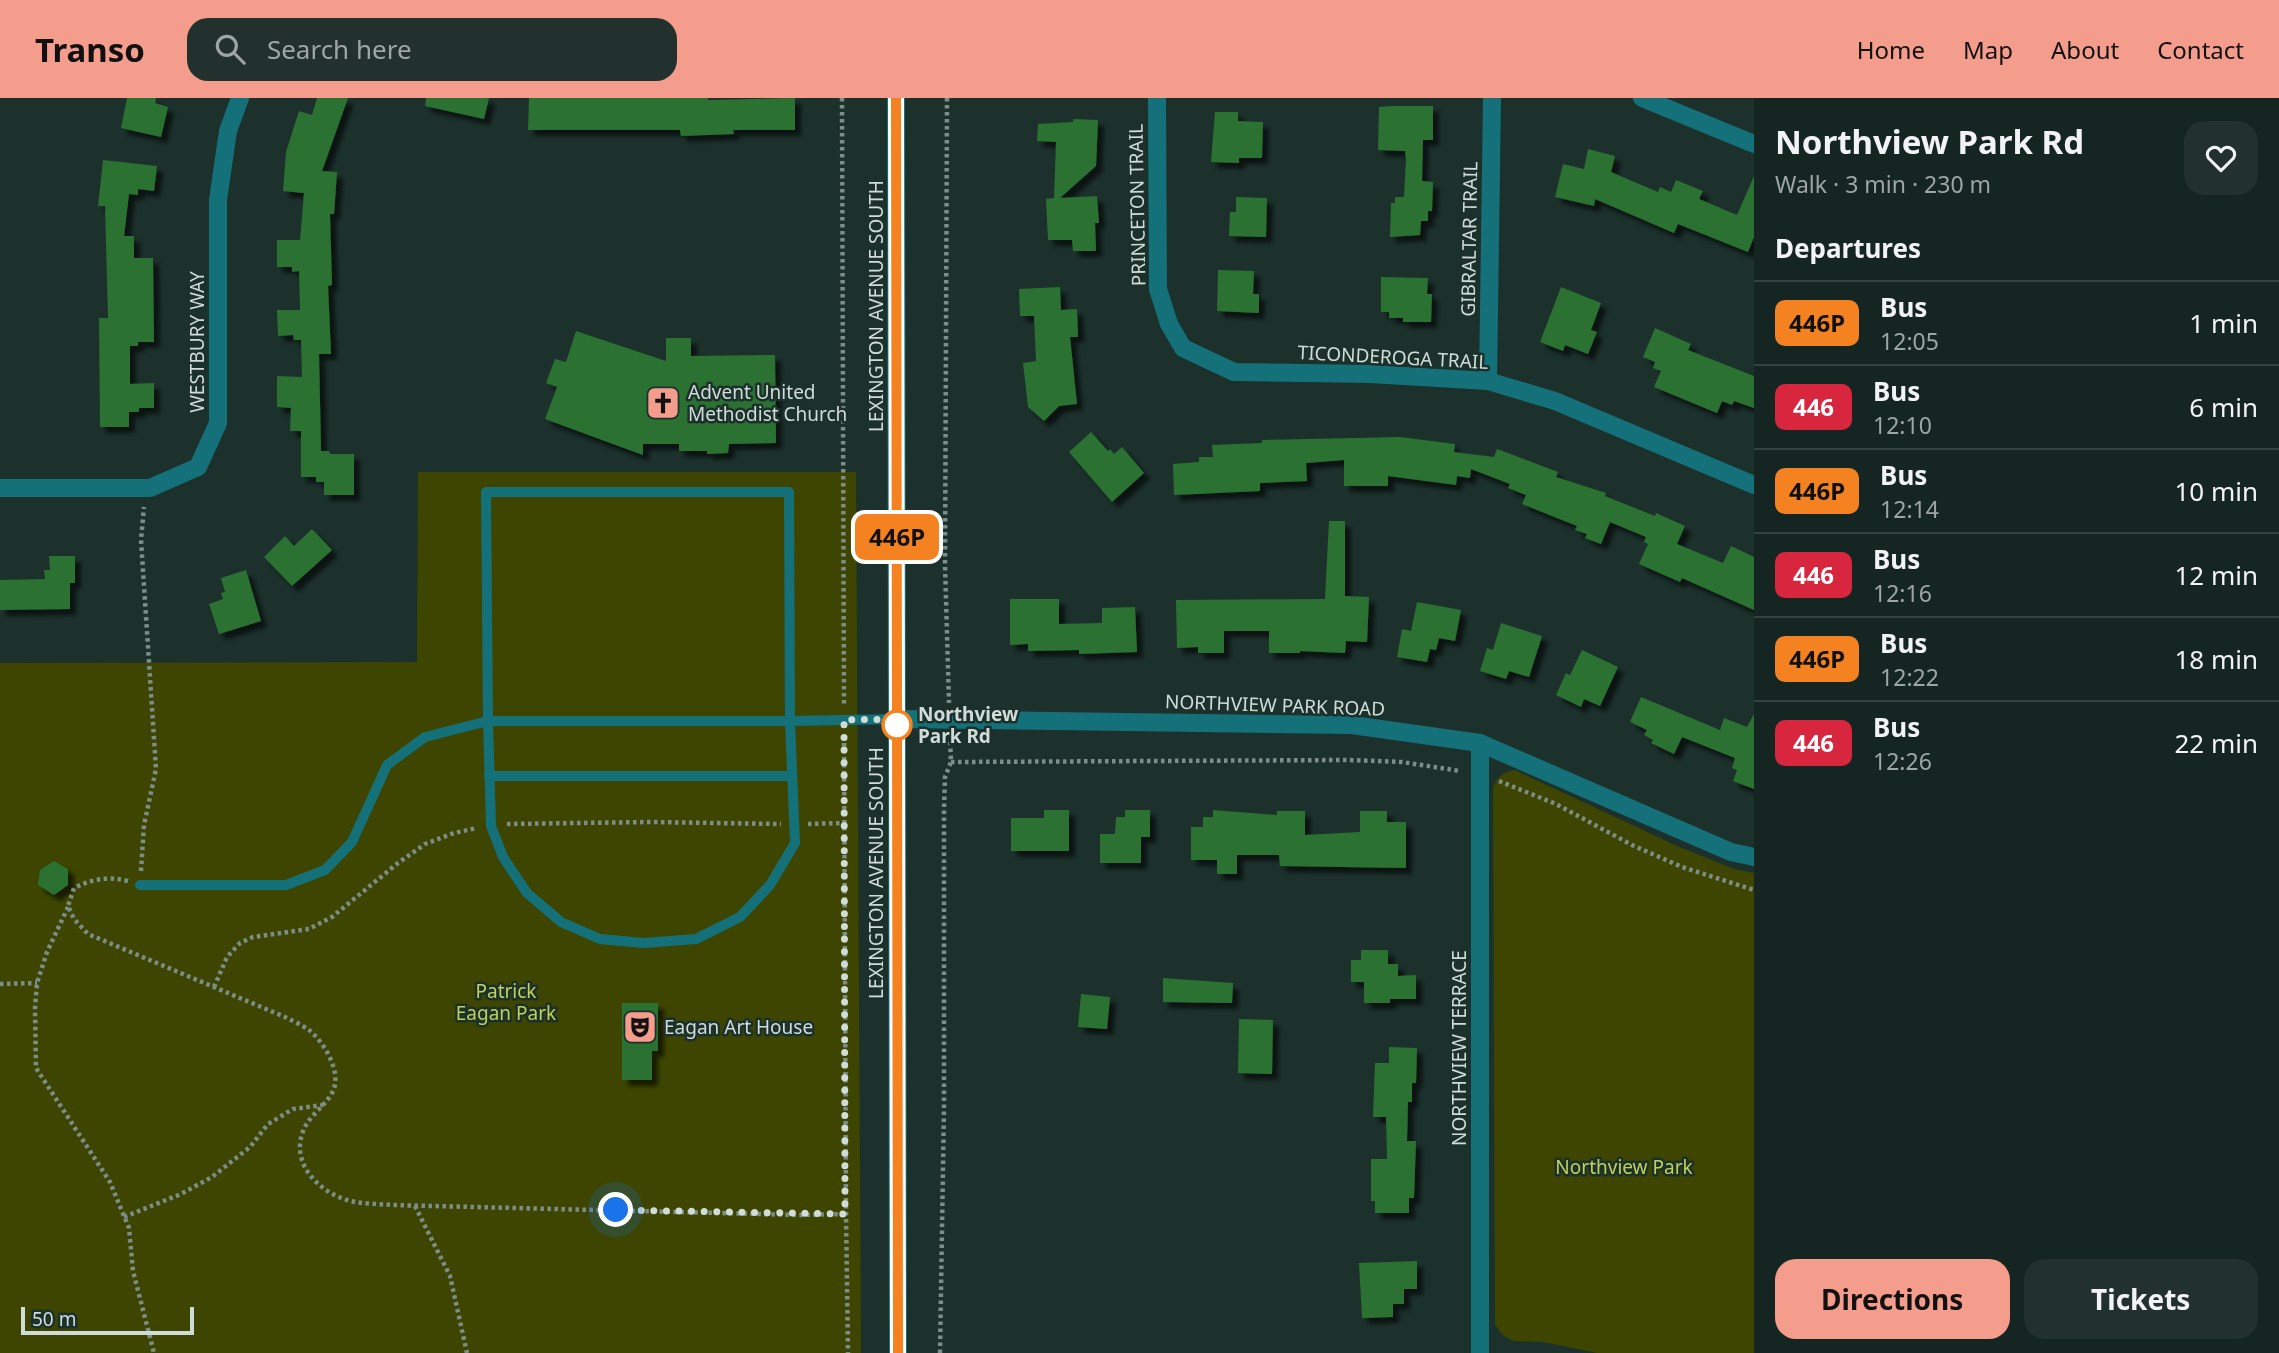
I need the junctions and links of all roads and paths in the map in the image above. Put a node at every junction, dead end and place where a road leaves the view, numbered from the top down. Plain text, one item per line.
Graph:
1 (240, 98) edge
2 (842, 98) edge
3 (896, 98) edge
4 (947, 98) edge
5 (1157, 98) edge
6 (1492, 98) edge
7 (1642, 98) edge
8 (1754, 144) edge
9 (1183, 348) joint
10 (1488, 381) junction
11 (1754, 485) edge
12 (0, 488) edge
13 (150, 488) junction
14 (897, 719) junction
15 (949, 719) junction
16 (844, 720) junction
17 (790, 721) junction
18 (488, 722) junction
19 (1480, 743) junction
20 (951, 762) junction
21 (1480, 774) junction
22 (489, 776) junction
23 (792, 776) junction
24 (1754, 857) edge
25 (140, 884) junction
26 (1754, 890) edge
27 (68, 906) junction
28 (37, 983) junction
29 (0, 984) edge
30 (323, 1105) junction
31 (415, 1206) junction
32 (845, 1214) junction
33 (124, 1217) junction
34 (153, 1353) edge
35 (467, 1353) edge
36 (848, 1353) edge
37 (898, 1353) edge
38 (940, 1353) edge
39 (1480, 1353) edge

1 - 13 street, WESTBURY WAY
2 - 16 path
3 - 14 street, LEXINGTON AVENUE SOUTH
4 - 15 path
5 - 9 street, PRINCETON TRAIL
6 - 10 street, GIBRALTAR TRAIL
7 - 8 street
9 - 10 street, TICONDEROGA TRAIL
10 - 11 street, TICONDEROGA TRAIL
12 - 13 street, WESTBURY WAY
13 - 25 path
14 - 15 street, NORTHVIEW PARK ROAD
14 - 16 lane
14 - 37 street, LEXINGTON AVENUE SOUTH
15 - 19 street, NORTHVIEW PARK ROAD
15 - 20 path
16 - 17 lane
16 - 32 path
17 - 18 lane
17 - 18 lane
17 - 23 lane
18 - 22 lane
18 - 25 lane
19 - 21 street, NORTHVIEW TERRACE
19 - 24 street, NORTHVIEW PARK ROAD
20 - 21 path
20 - 38 path
21 - 26 path
21 - 39 street, NORTHVIEW TERRACE
22 - 23 lane
22 - 23 lane
25 - 27 path
27 - 28 path
27 - 30 path
28 - 29 path
28 - 33 path
30 - 31 path
30 - 33 path
31 - 32 path
31 - 35 path
32 - 36 path
33 - 34 path

